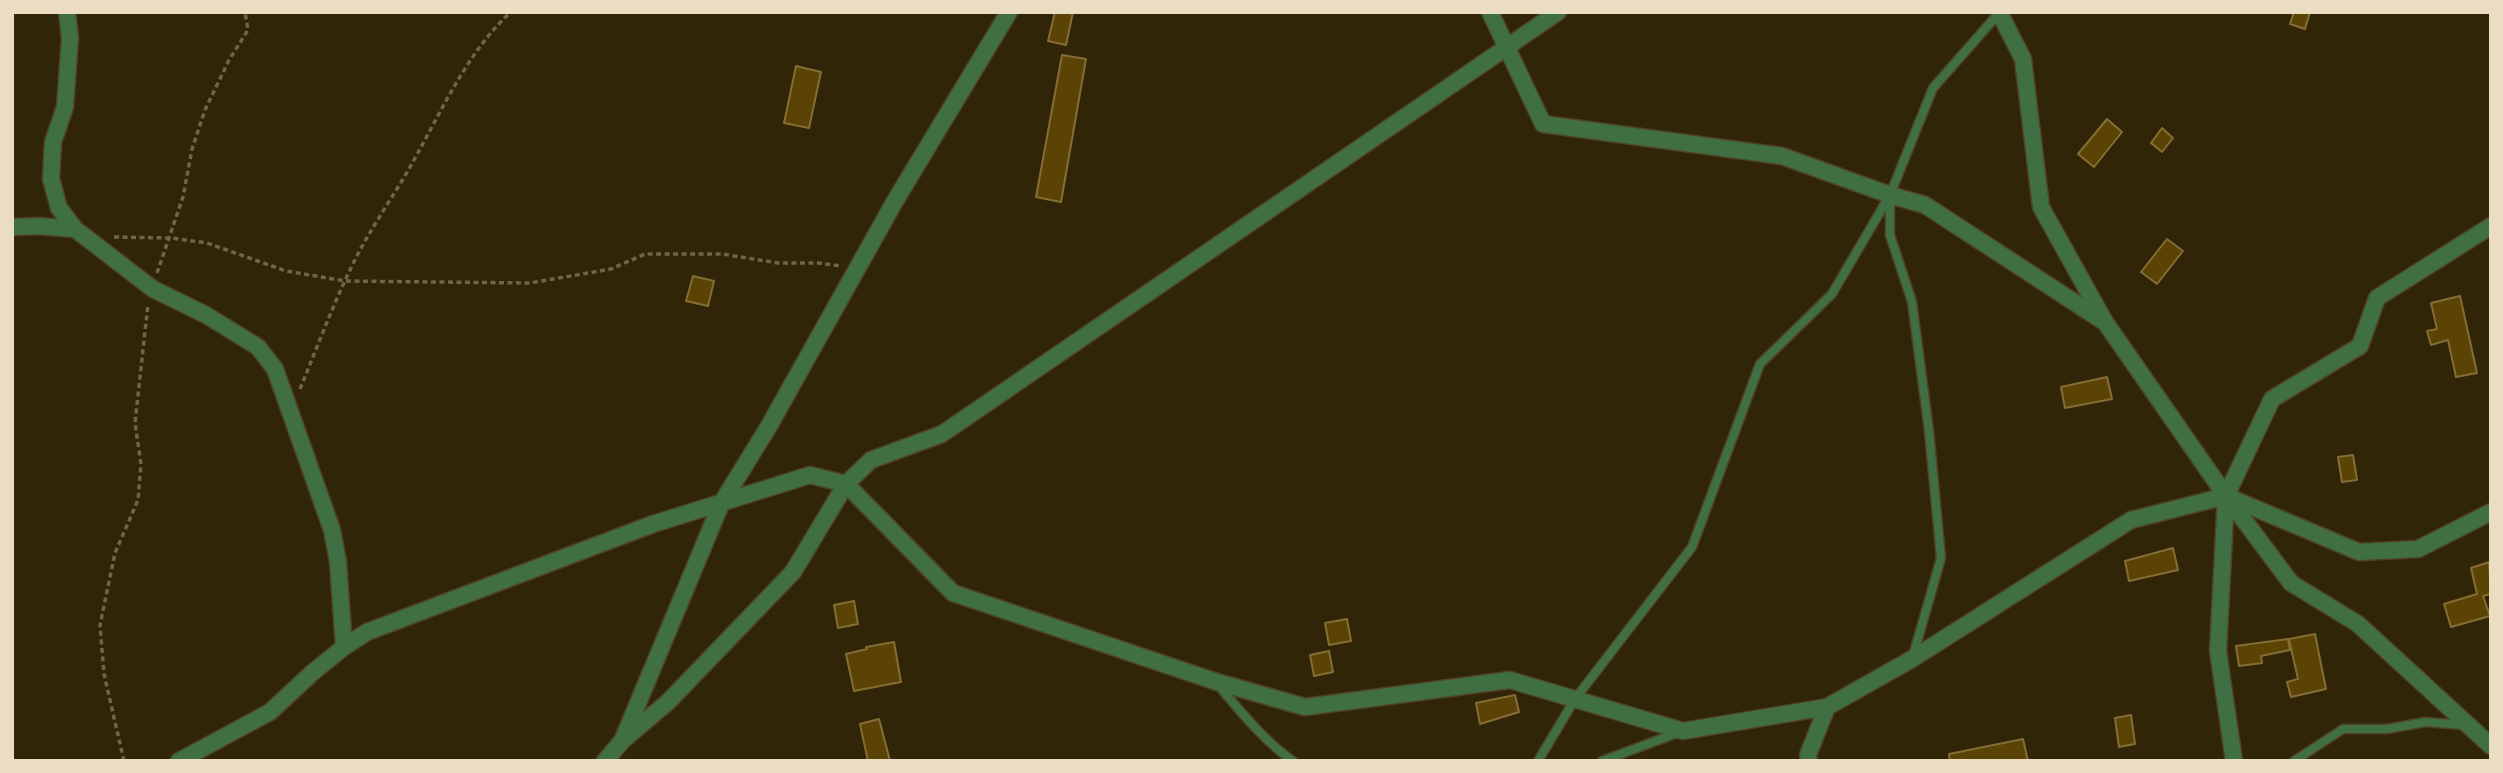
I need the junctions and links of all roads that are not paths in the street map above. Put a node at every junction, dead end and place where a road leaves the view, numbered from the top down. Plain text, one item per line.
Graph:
1 (67, 12) edge
2 (1009, 12) edge
3 (1490, 12) edge
4 (1558, 12) edge
5 (1999, 12) edge
6 (1507, 48) junction
7 (1890, 195) junction
8 (2491, 226) edge
9 (12, 227) edge
10 (81, 234) junction
11 (2105, 322) junction
12 (846, 484) junction
13 (2226, 495) junction
14 (721, 504) junction
15 (2488, 516) edge
16 (344, 646) junction
17 (1912, 659) junction
18 (1217, 682) junction
19 (1575, 699) junction
20 (1827, 707) junction
21 (2467, 726) junction
22 (1683, 731) junction
23 (622, 741) junction
24 (2491, 746) edge
25 (178, 761) edge
26 (605, 761) edge
27 (1293, 761) edge
28 (1538, 761) edge
29 (1602, 761) edge
30 (1808, 761) edge
31 (2234, 761) edge
32 (2294, 761) edge

1 - 10 street
2 - 14 street
3 - 6 street
4 - 6 street
5 - 7 lane
5 - 11 street
6 - 7 street
6 - 12 street
7 - 11 street
7 - 17 lane
7 - 19 lane
8 - 13 street
9 - 10 street
10 - 16 street
11 - 13 street
12 - 14 street
12 - 18 street
12 - 23 street
13 - 15 street
13 - 17 street
13 - 21 street
13 - 31 street
14 - 16 street
14 - 23 street
16 - 25 street
17 - 20 street
18 - 19 street
18 - 27 lane
19 - 22 street
19 - 28 lane
20 - 22 street
20 - 30 street
21 - 24 street
21 - 32 lane
22 - 29 lane
23 - 26 street

